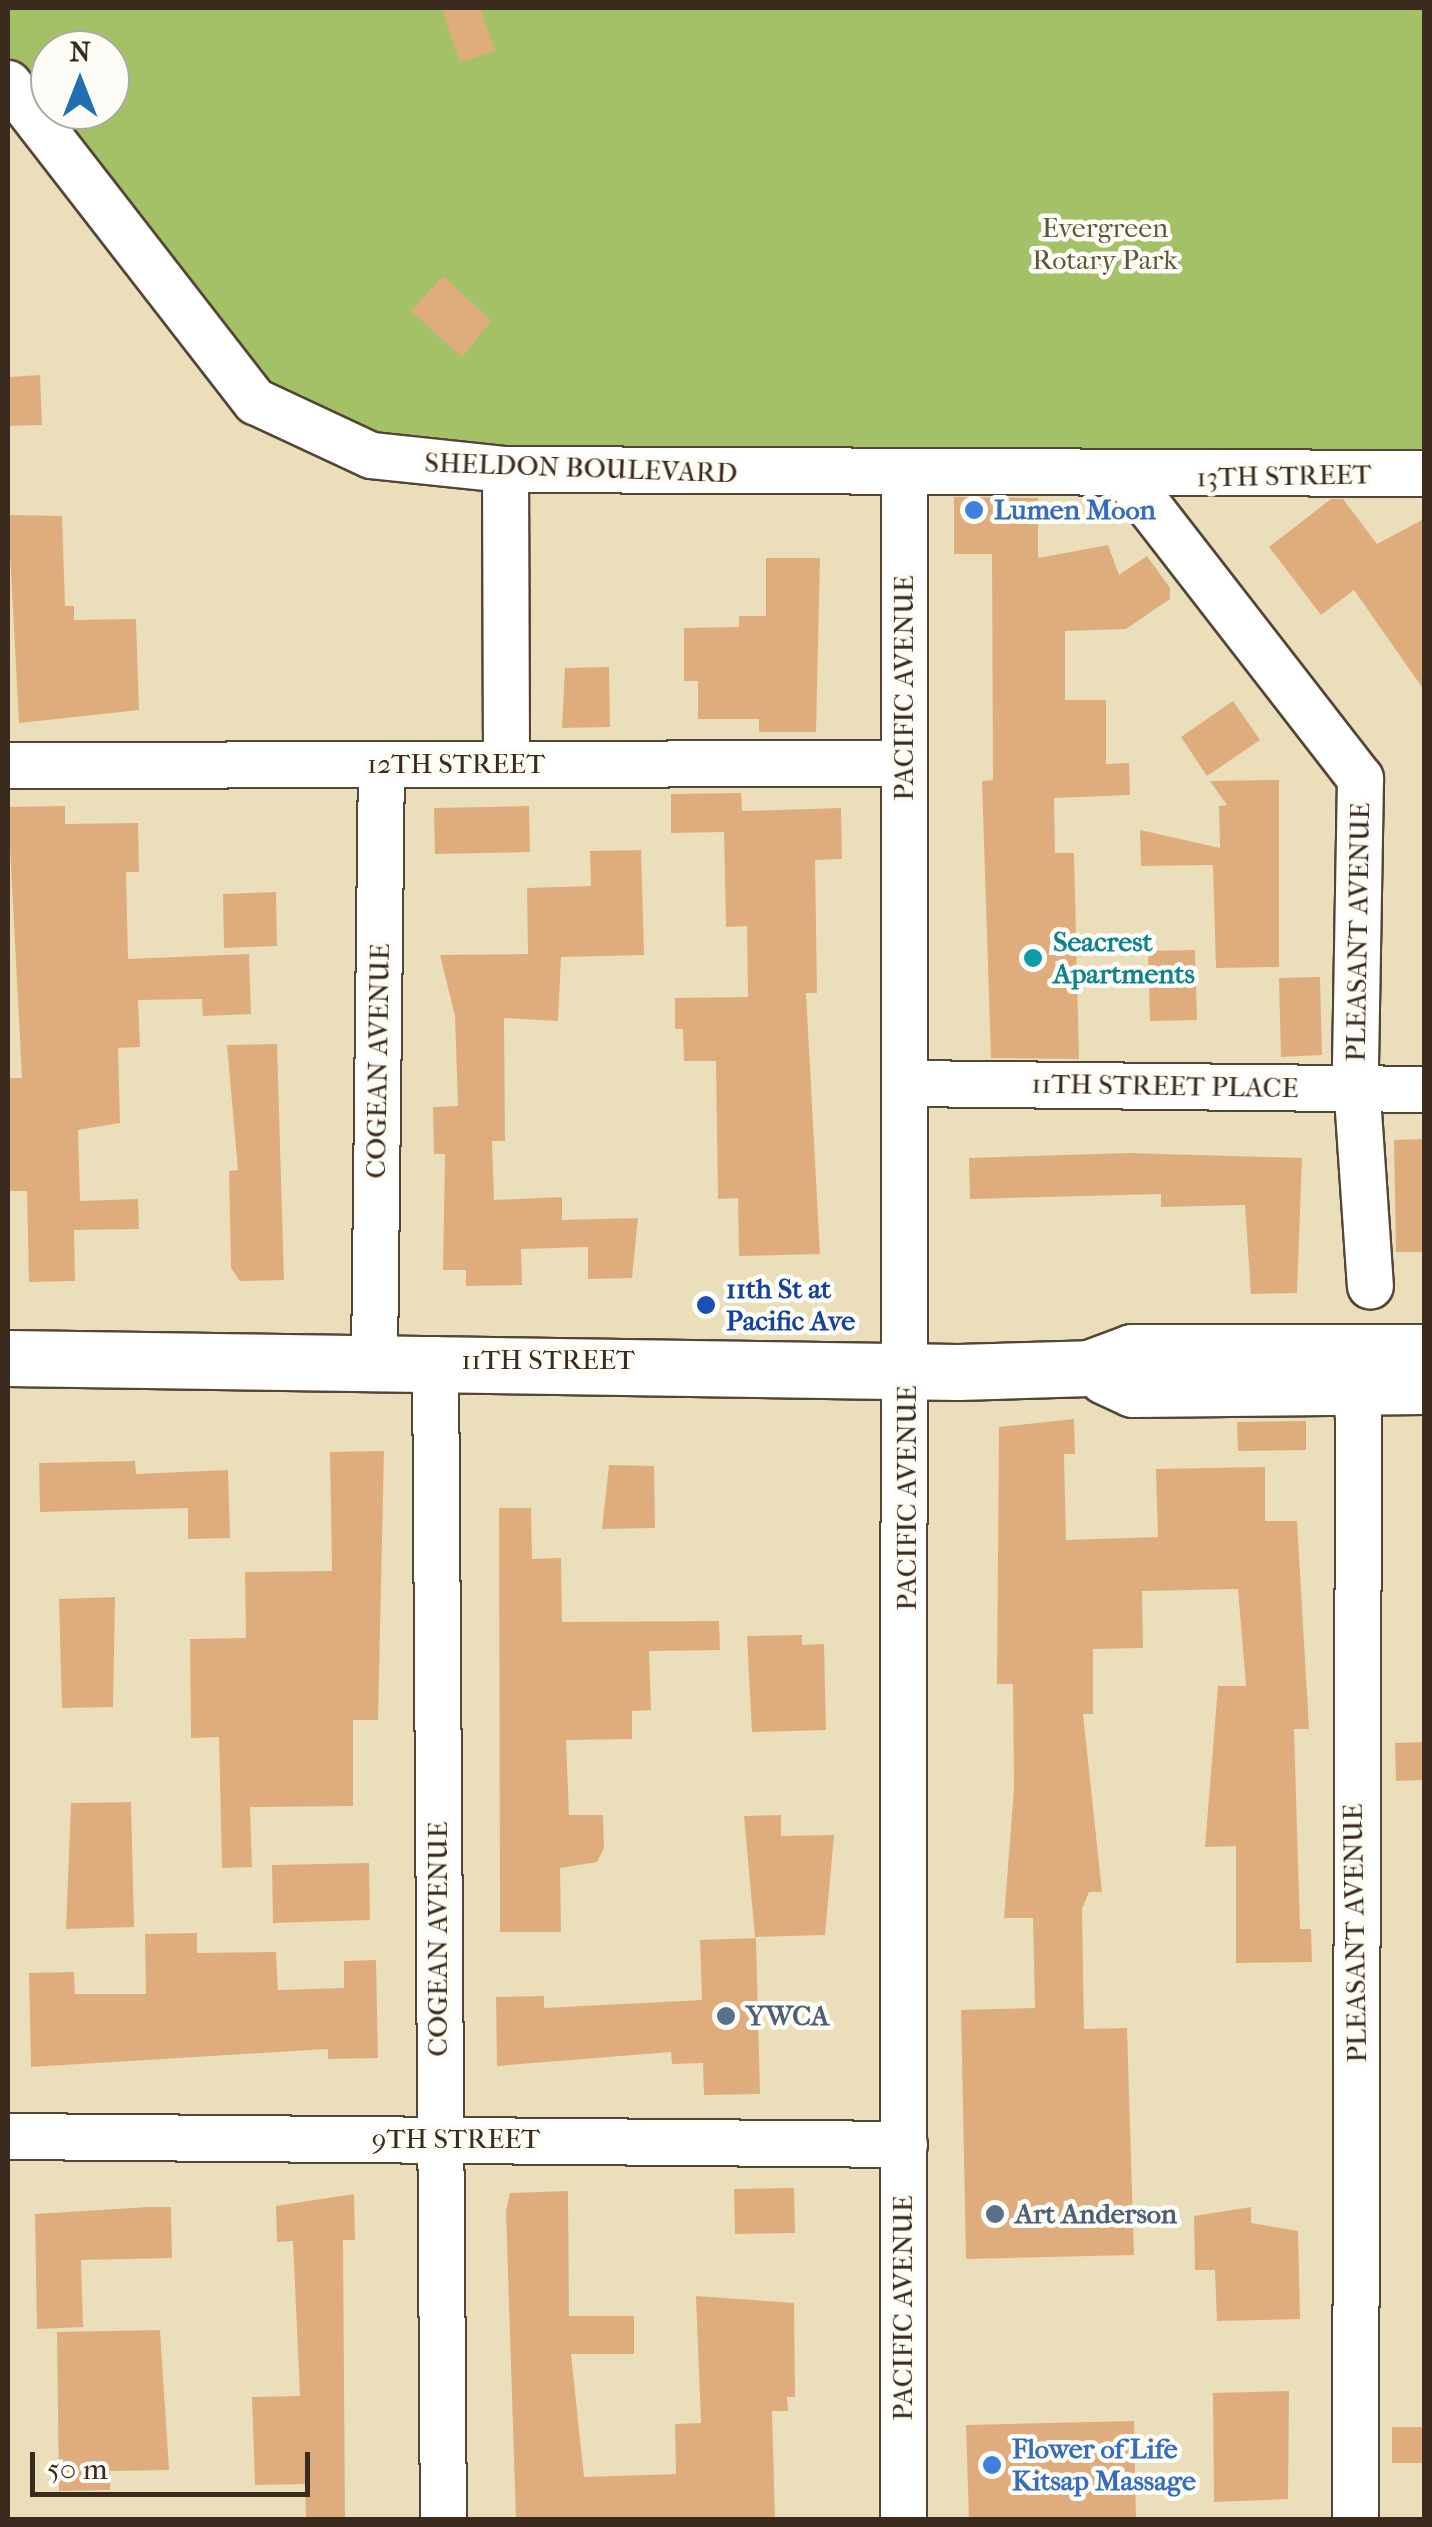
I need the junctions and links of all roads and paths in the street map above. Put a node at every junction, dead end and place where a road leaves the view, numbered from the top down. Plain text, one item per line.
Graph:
1 (8, 83) edge
2 (22, 142) edge
3 (505, 470) junction
4 (1424, 473) edge
5 (904, 476) junction
6 (1127, 478) junction
7 (382, 764) junction
8 (506, 764) junction
9 (904, 764) junction
10 (8, 765) edge
11 (905, 1083) junction
12 (1357, 1088) junction
13 (1424, 1088) edge
14 (1370, 1285) dead end
15 (1424, 1352) edge
16 (8, 1358) edge
17 (374, 1359) junction
18 (435, 1359) junction
19 (1351, 1367) junction
20 (908, 1372) junction
21 (1424, 1386) edge
22 (8, 2136) edge
23 (440, 2138) junction
24 (904, 2144) junction
25 (443, 2520) edge
26 (903, 2520) edge
27 (1355, 2520) edge

1 - 2 street, SHELDON BOULEVARD
2 - 3 street, SHELDON BOULEVARD
3 - 5 street, SHELDON BOULEVARD
3 - 8 street
4 - 6 street, 13TH STREET
5 - 6 street, 13TH STREET
5 - 9 street, PACIFIC AVENUE
6 - 12 street, PLEASANT AVENUE
7 - 8 street, 12TH STREET
7 - 10 street, 12TH STREET
7 - 17 street, COGEAN AVENUE
8 - 9 street, 12TH STREET
9 - 11 street, PACIFIC AVENUE
11 - 12 street, 11TH STREET PLACE
11 - 20 street, PACIFIC AVENUE
12 - 13 street, 11TH STREET PLACE
12 - 14 street, PLEASANT AVENUE
15 - 19 main road, 11TH STREET
16 - 17 main road, 11TH STREET
17 - 18 main road, 11TH STREET
18 - 20 main road, 11TH STREET
18 - 23 street, COGEAN AVENUE
19 - 20 main road, 11TH STREET
19 - 21 main road, 11TH STREET
19 - 27 street, PLEASANT AVENUE
20 - 24 street, PACIFIC AVENUE
22 - 23 street, 9TH STREET
23 - 24 street, 9TH STREET
23 - 25 street, COGEAN AVENUE
24 - 26 street, PACIFIC AVENUE

